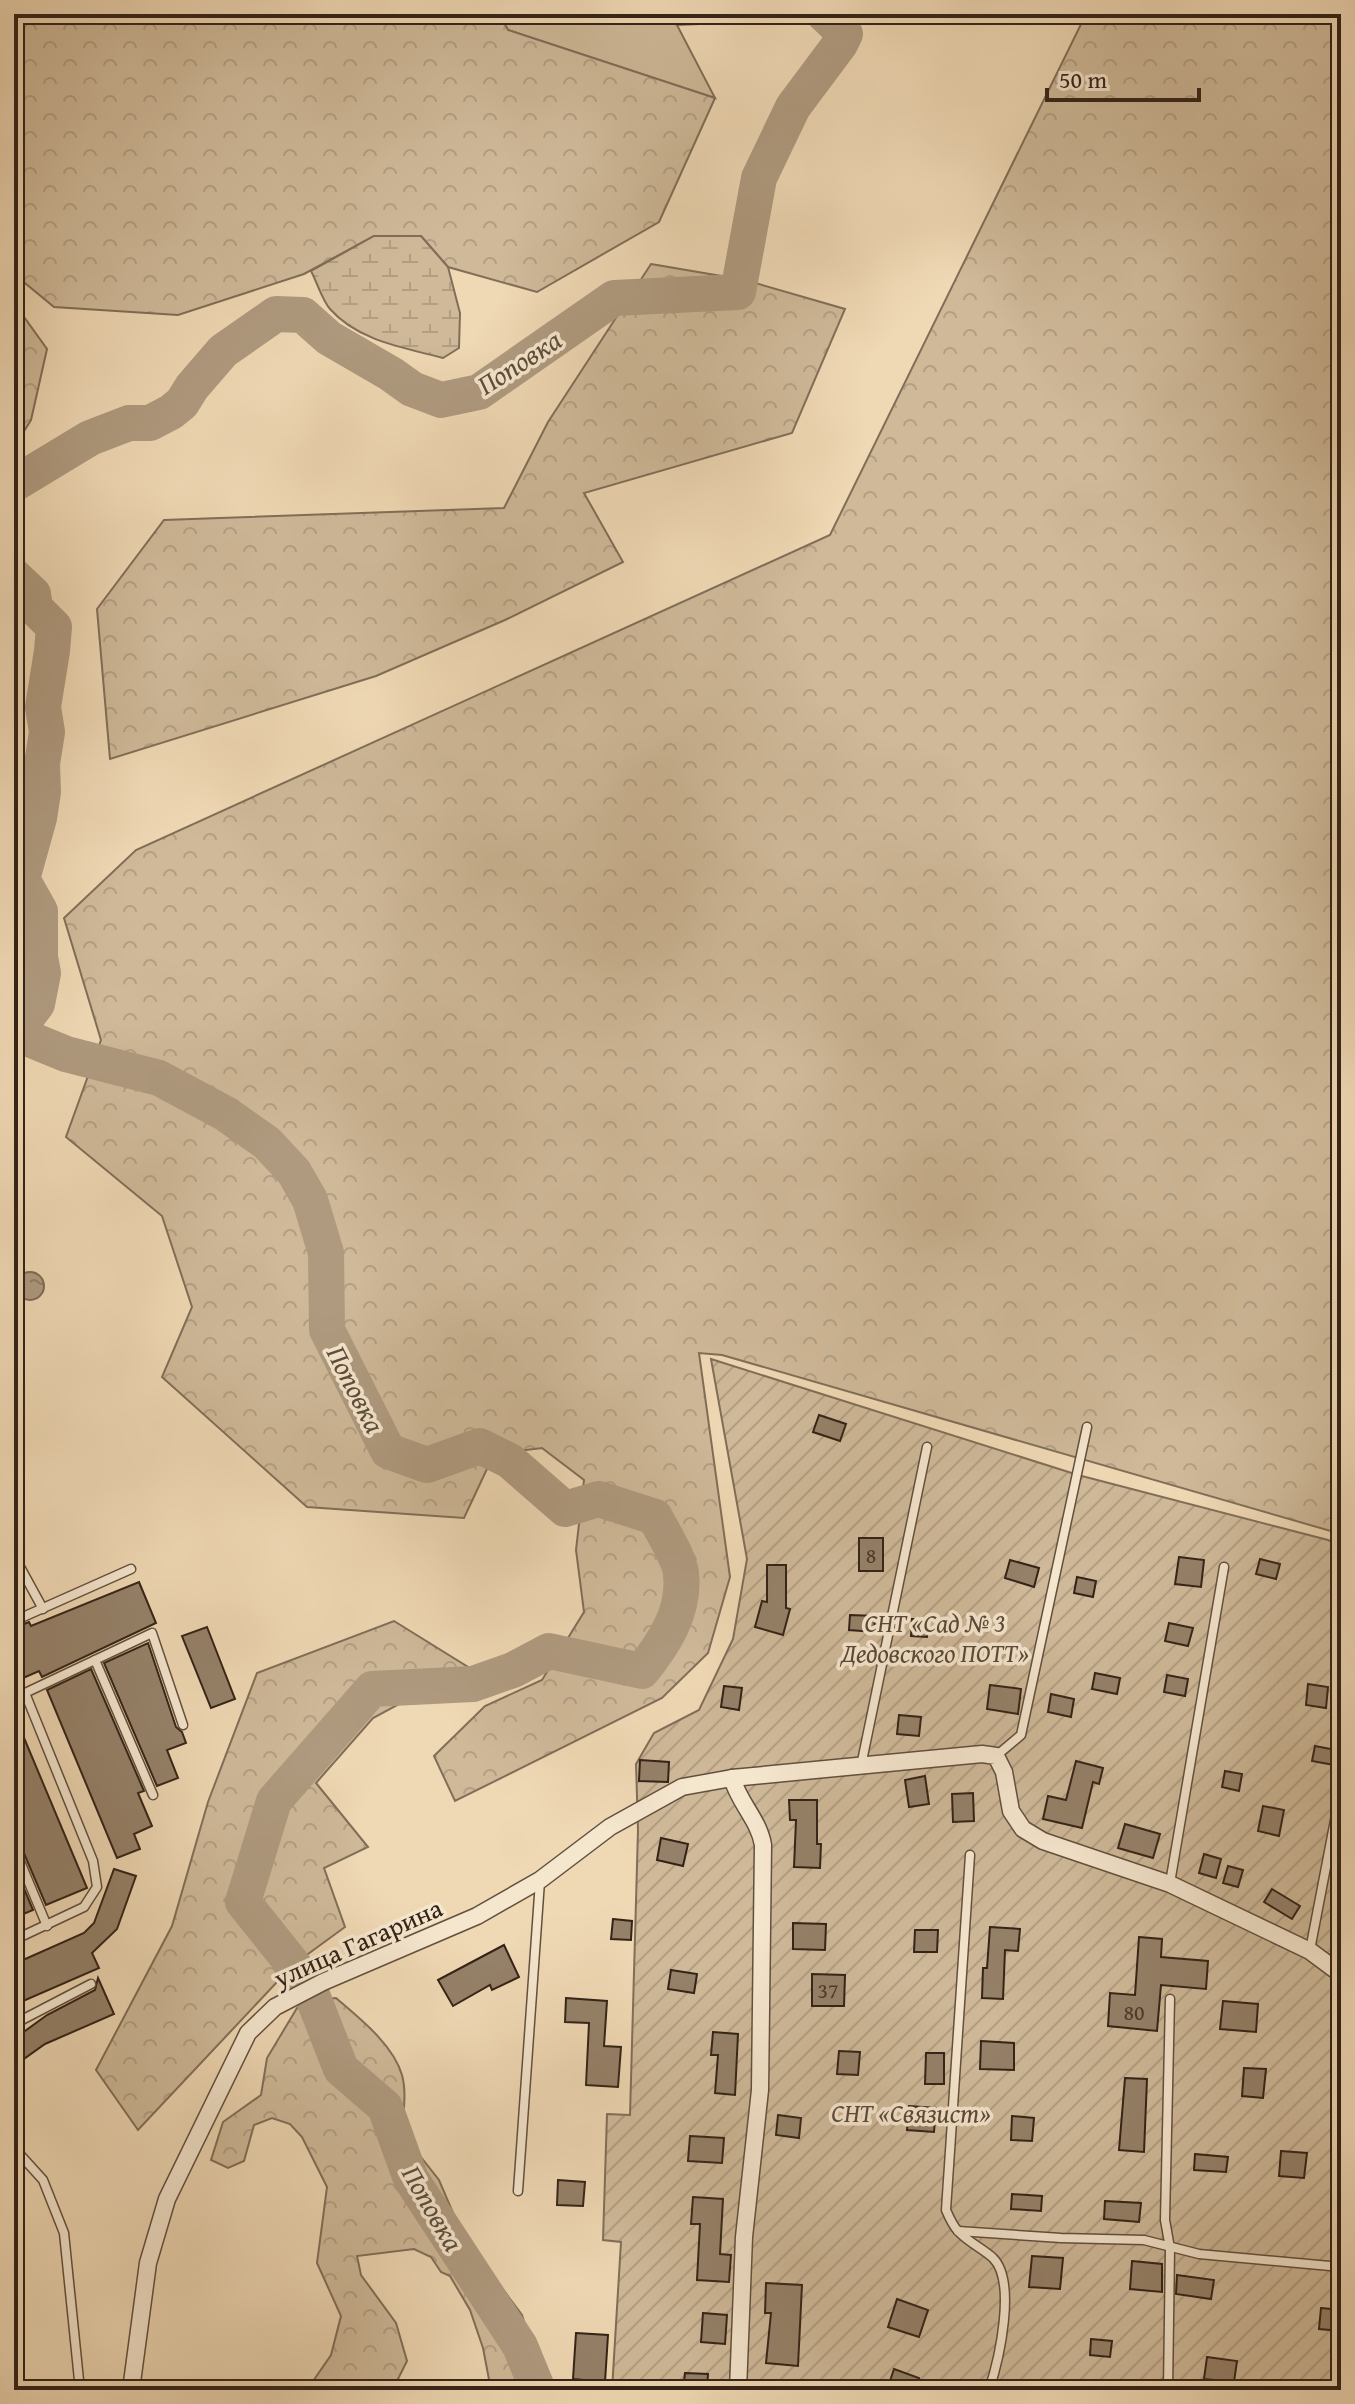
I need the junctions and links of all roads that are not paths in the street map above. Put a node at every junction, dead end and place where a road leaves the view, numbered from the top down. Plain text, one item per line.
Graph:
1 (1087, 1427) dead end
2 (927, 1447) dead end
3 (14, 1556) edge
4 (1224, 1567) dead end
5 (131, 1569) dead end
6 (43, 1609) junction
7 (14, 1621) edge
8 (95, 1660) junction
9 (25, 1693) junction
10 (14, 1696) edge
11 (183, 1725) dead end
12 (996, 1756) junction
13 (861, 1766) junction
14 (732, 1778) junction
15 (1341, 1789) edge
16 (153, 1795) dead end
17 (14, 1847) edge
18 (970, 1855) dead end
19 (540, 1880) junction
20 (1170, 1884) junction
21 (47, 1926) junction
22 (14, 1940) edge
23 (1310, 1951) junction
24 (1341, 1974) edge
25 (91, 1984) dead end
26 (1170, 1999) dead end
27 (14, 2024) edge
28 (14, 2148) edge
29 (518, 2191) dead end
30 (957, 2230) junction
31 (1170, 2248) junction
32 (1341, 2267) edge
33 (80, 2390) edge
34 (131, 2390) edge
35 (738, 2390) edge
36 (989, 2390) edge
37 (1168, 2390) edge

1 - 12 lane
2 - 13 lane
3 - 6 lane
4 - 20 lane
5 - 6 lane
6 - 7 lane
8 - 9 lane
8 - 11 lane
8 - 16 lane
9 - 10 lane
9 - 21 lane
12 - 13 street, улица Гагарина
12 - 20 street
13 - 14 street, улица Гагарина
14 - 19 street, улица Гагарина
14 - 35 street
15 - 23 lane
17 - 21 lane
18 - 30 lane
19 - 29 lane
19 - 34 street, улица Гагарина
20 - 23 street
21 - 22 lane
23 - 24 street
25 - 27 lane
26 - 31 lane
28 - 33 lane
30 - 31 lane
30 - 36 lane
31 - 32 lane
31 - 37 lane

